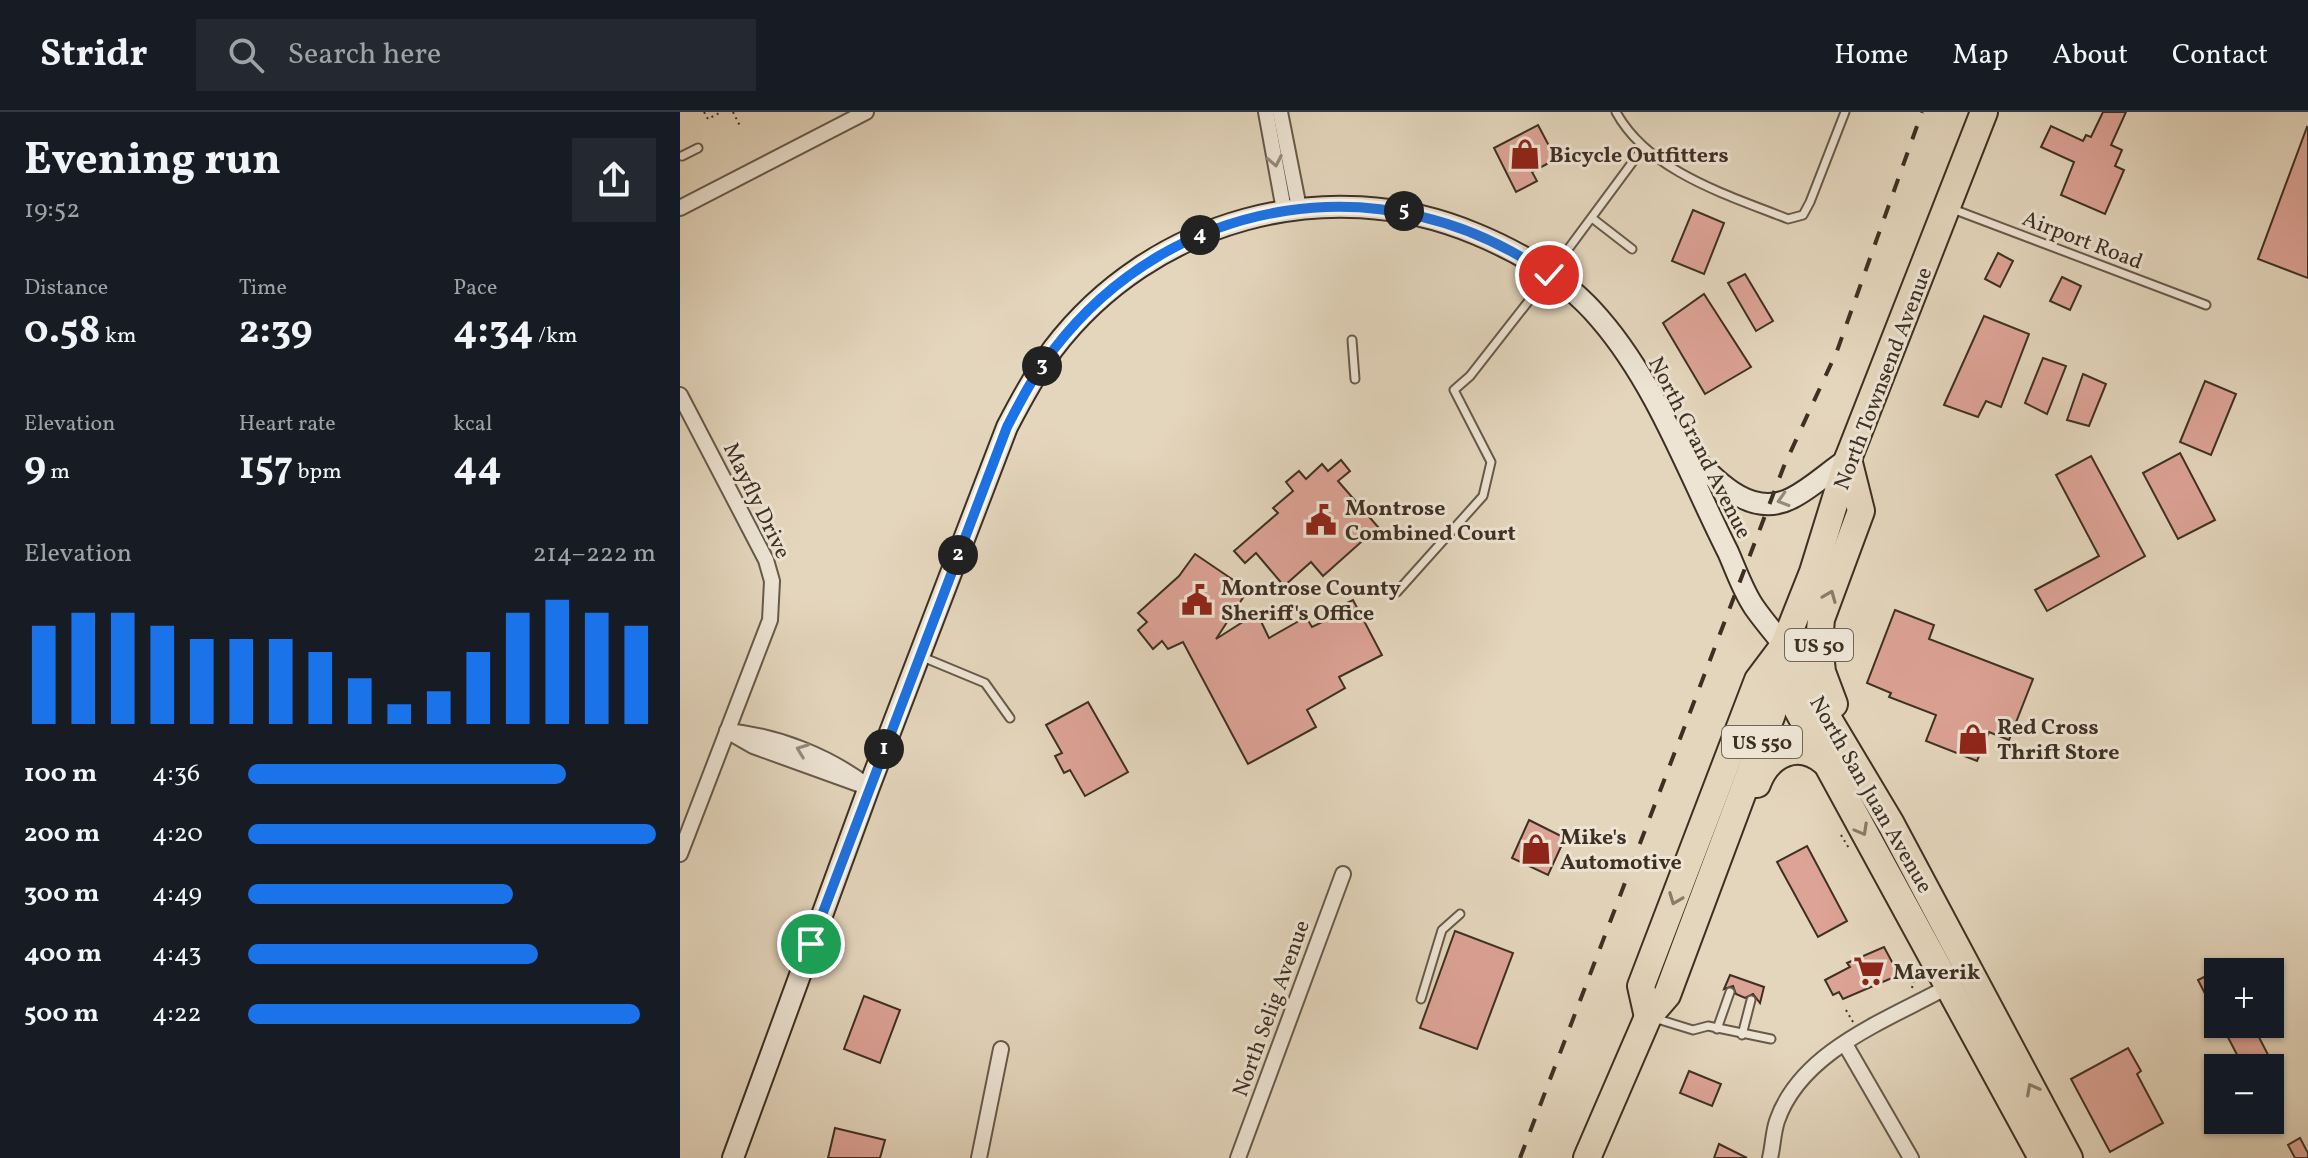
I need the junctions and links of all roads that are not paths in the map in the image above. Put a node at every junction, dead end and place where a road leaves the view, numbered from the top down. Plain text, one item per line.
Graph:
1 (866, 112) edge
2 (1266, 112) edge
3 (1280, 112) edge
4 (1616, 112) edge
5 (1845, 112) edge
6 (1984, 112) edge
7 (698, 148) dead end
8 (1643, 148) junction
9 (682, 156) dead end
10 (1948, 207) junction
11 (680, 208) edge
12 (1291, 209) junction
13 (1592, 218) junction
14 (1632, 249) dead end
15 (1549, 275) junction
16 (2206, 305) dead end
17 (1352, 340) dead end
18 (1355, 379) dead end
19 (680, 395) edge
20 (1671, 435) junction
21 (1848, 459) junction
22 (1397, 592) dead end
23 (1784, 645) junction
24 (920, 656) junction
25 (1010, 718) dead end
26 (727, 731) junction
27 (1825, 762) junction
28 (869, 787) junction
29 (1891, 824) junction
30 (680, 854) edge
31 (1343, 874) dead end
32 (1708, 887) junction
33 (1927, 890) junction
34 (1902, 903) junction
35 (1460, 914) dead end
36 (1949, 986) junction
37 (1730, 992) dead end
38 (1421, 999) dead end
39 (1751, 1000) dead end
40 (1648, 1017) junction
41 (1717, 1029) junction
42 (1742, 1035) junction
43 (1771, 1039) dead end
44 (1845, 1044) junction
45 (1001, 1049) dead end
46 (733, 1158) edge
47 (979, 1158) edge
48 (1238, 1158) edge
49 (1587, 1158) edge
50 (1770, 1158) edge
51 (1911, 1158) edge
52 (2042, 1158) edge
53 (2069, 1158) edge

1 - 11 street
2 -> 12 street
3 - 12 street
4 - 8 lane
5 - 8 lane
6 - 10 highway, North Townsend Avenue / US 50
7 - 9 lane
8 - 13 lane
10 - 16 lane, Airport Road
10 - 21 highway, North Townsend Avenue / US 50
12 - 15 street, North Grand Avenue
12 - 24 street, North Grand Avenue
13 - 14 lane
13 - 15 lane
15 - 20 street, North Grand Avenue
15 - 22 lane
17 - 18 lane
19 - 26 street, Mayfly Drive
21 -> 20 street
20 - 23 street, North Grand Avenue
21 - 23 highway, North Townsend Avenue / US 50
29 -> 21 highway, US 50
23 - 27 highway, North San Juan Avenue / US 50
23 - 29 highway, North San Juan Avenue / US 50
23 - 32 highway, North Townsend Avenue / US 550
23 -> 40 highway, North Townsend Avenue / US 550
24 - 25 lane
24 - 28 street, North Grand Avenue
26 - 28 street
26 - 30 street, Mayfly Drive
27 - 32 highway
27 -> 34 highway, North San Juan Avenue / US 50
28 - 46 street, North Grand Avenue
29 - 33 highway, North San Juan Avenue / US 50
31 - 48 street, North Selig Avenue
32 - 40 highway, North Townsend Avenue / US 550
33 - 34 lane
53 -> 33 highway, North San Juan Avenue / US 50
34 - 36 highway, North San Juan Avenue / US 50
35 - 38 lane
36 - 44 street
36 - 52 highway, North San Juan Avenue / US 50
37 - 41 lane
39 - 42 lane
40 - 41 lane
40 - 49 highway, North Townsend Avenue / US 550
41 - 42 lane
42 - 43 lane
44 - 50 street
44 - 51 street
45 - 47 street

